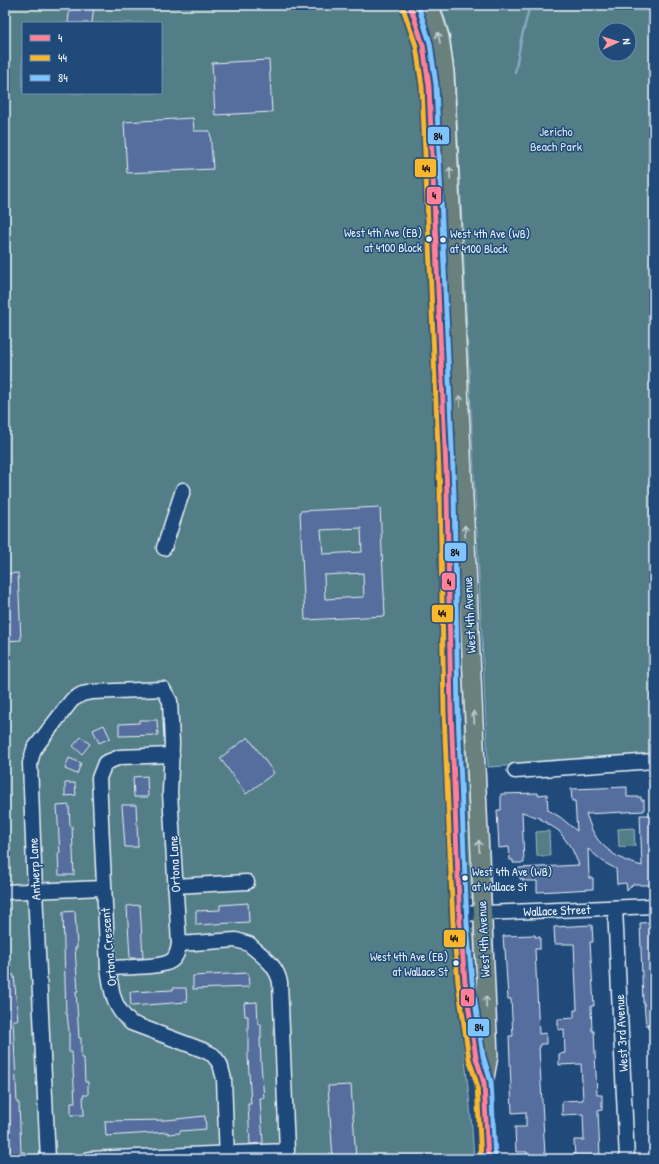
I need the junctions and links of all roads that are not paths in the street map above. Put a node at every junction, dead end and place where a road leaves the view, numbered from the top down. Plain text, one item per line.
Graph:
1 (410, 5) edge
2 (430, 5) edge
3 (183, 490) dead end
4 (164, 548) dead end
5 (170, 701) joint
6 (172, 754) junction
7 (654, 761) edge
8 (514, 771) dead end
9 (247, 882) dead end
10 (175, 886) junction
11 (104, 888) junction
12 (35, 891) junction
13 (5, 892) edge
14 (654, 906) edge
15 (615, 908) junction
16 (482, 913) junction
17 (460, 914) junction
18 (179, 944) junction
19 (108, 968) junction
20 (484, 1083) junction
21 (227, 1156) edge
22 (48, 1159) edge
23 (89, 1159) edge
24 (488, 1159) edge
25 (627, 1159) edge

1 - 17 main road, West 4th Avenue
16 -> 2 main road, West 4th Avenue
3 - 4 street
5 - 6 street, Ortona Lane
5 - 12 street, Antwerp Lane
6 - 10 street, Ortona Lane
6 - 11 street, Ortona Crescent
7 - 8 street
9 - 10 street
10 - 18 street, Ortona Lane
11 - 12 street
11 - 19 street, Ortona Crescent
12 - 13 street
12 - 22 street, Antwerp Lane
14 - 15 street, Wallace Street
15 - 16 street, Wallace Street
15 - 25 street, West 3rd Avenue
16 - 17 street, Wallace Street
20 -> 16 main road, West 4th Avenue
17 - 20 main road, West 4th Avenue
18 - 19 street, Ortona Lane
18 - 21 street
19 - 21 street, Ortona Crescent
20 - 24 main road, West 4th Avenue
21 - 23 street

